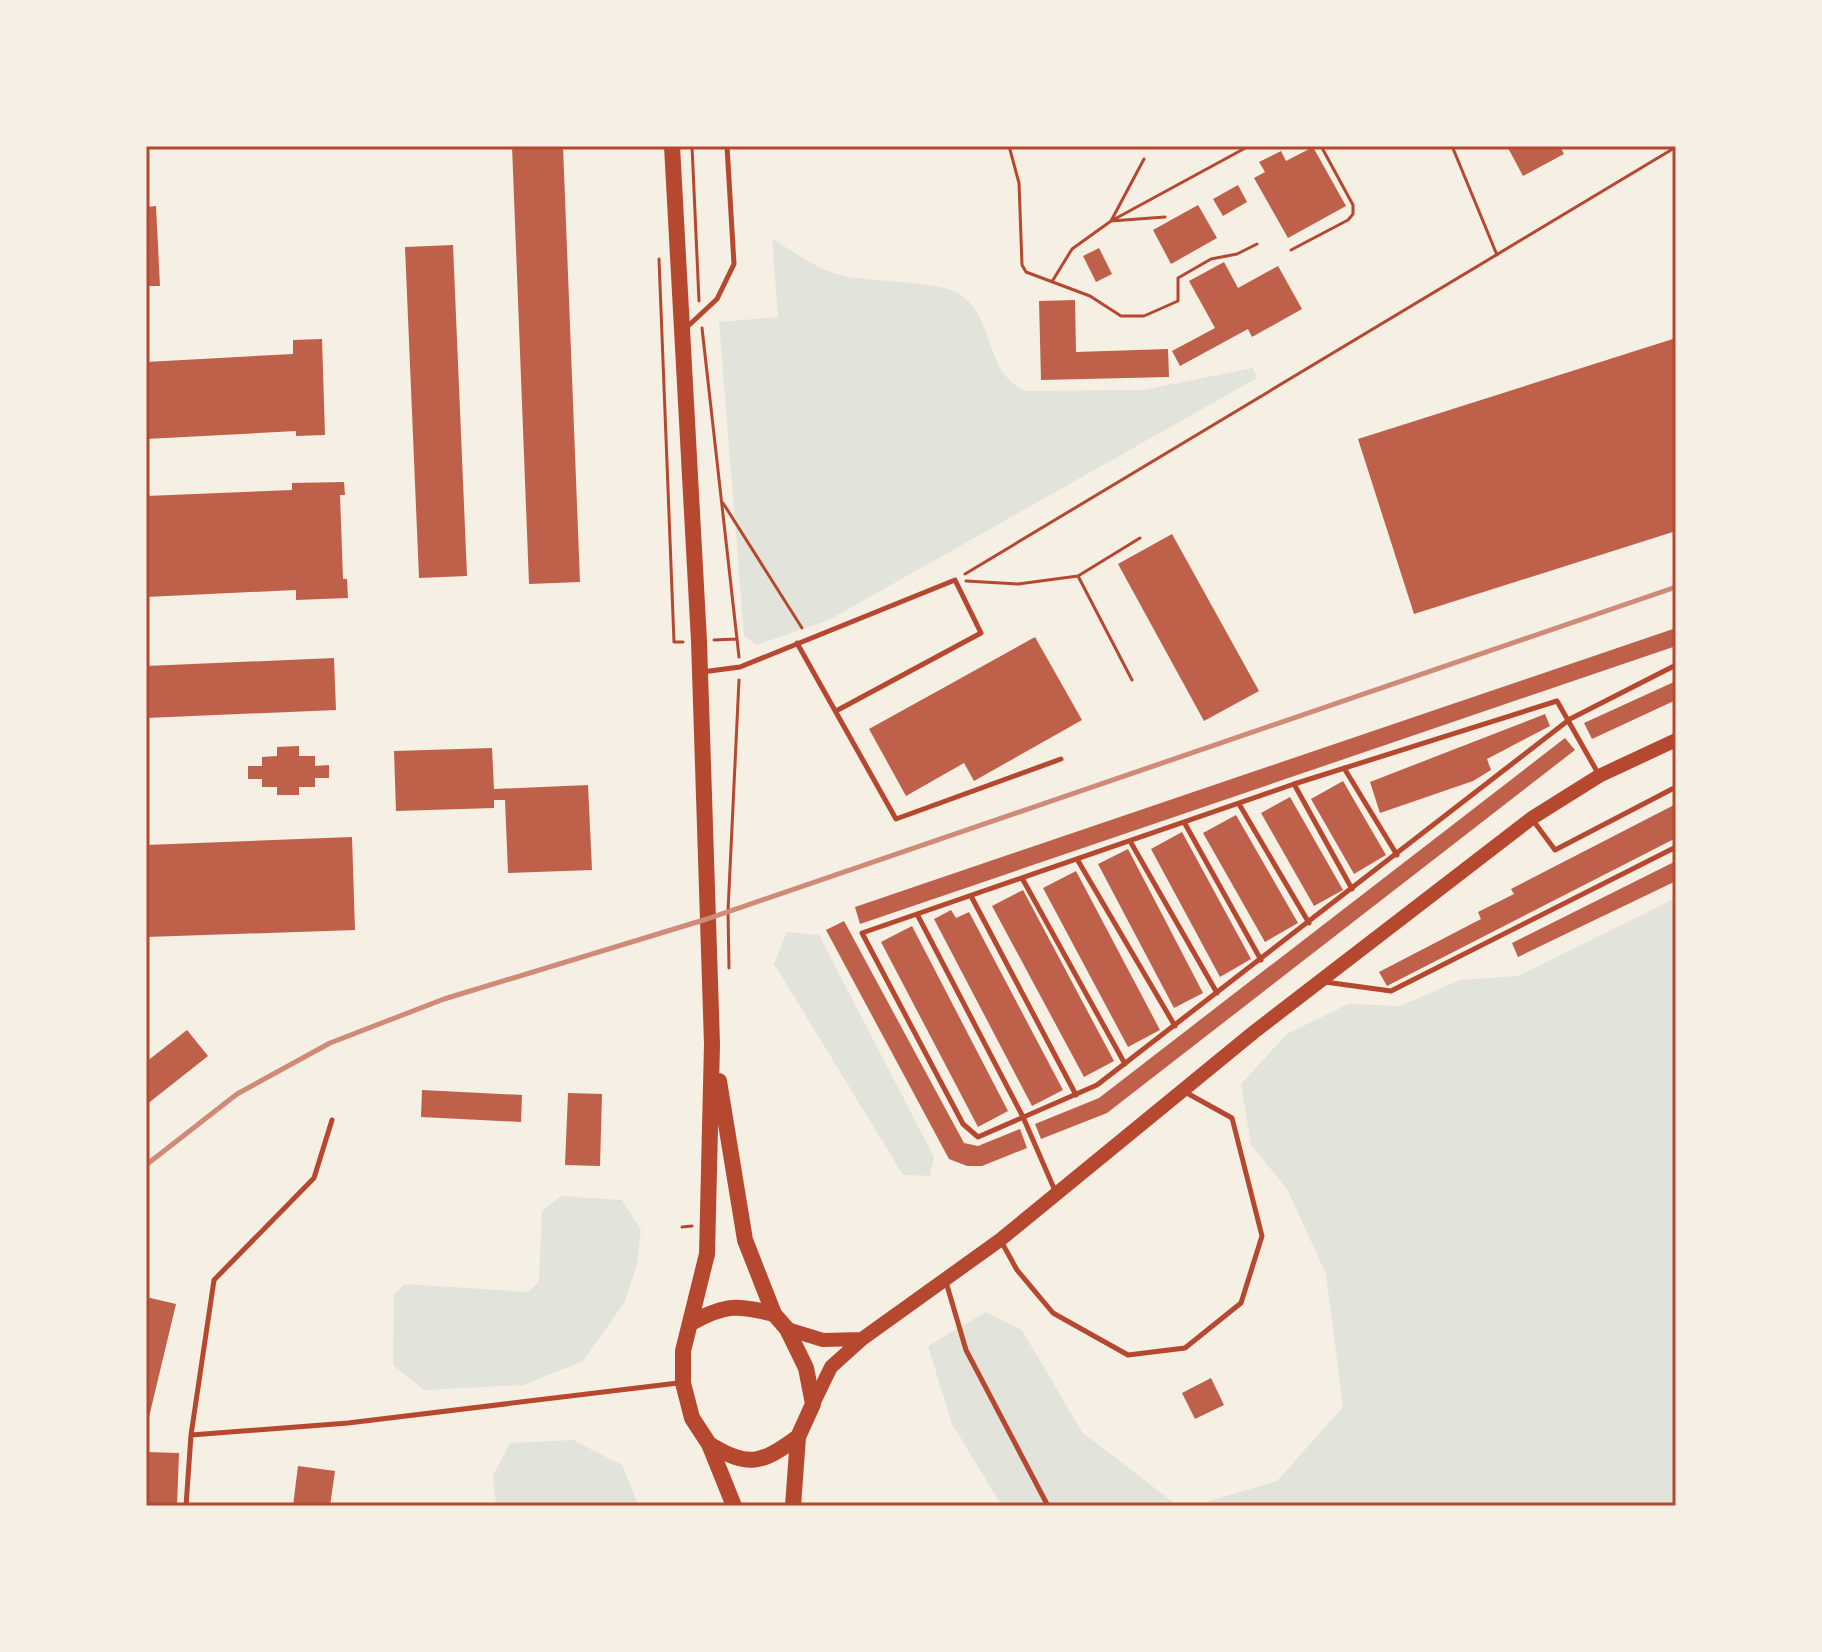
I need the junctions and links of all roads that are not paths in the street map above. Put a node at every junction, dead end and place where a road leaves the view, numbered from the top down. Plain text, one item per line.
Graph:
1 (672, 146) edge
2 (727, 146) edge
3 (680, 333) junction
4 (797, 643) junction
5 (1676, 665) edge
6 (700, 672) junction
7 (836, 711) junction
8 (1570, 719) junction
9 (1676, 740) edge
10 (1061, 759) dead end
11 (1344, 768) junction
12 (1599, 776) junction
13 (1294, 784) junction
14 (1676, 787) edge
15 (1239, 804) junction
16 (1532, 818) junction
17 (1184, 822) junction
18 (1130, 841) junction
19 (1676, 847) edge
20 (1397, 855) junction
21 (1077, 859) junction
22 (1022, 878) junction
23 (1352, 889) junction
24 (971, 896) junction
25 (917, 914) junction
26 (1309, 923) junction
27 (1261, 960) junction
28 (1320, 981) junction
29 (1217, 993) junction
30 (1175, 1026) junction
31 (712, 1044) junction
32 (1125, 1064) junction
33 (1182, 1091) junction
34 (1076, 1095) junction
35 (1023, 1117) junction
36 (332, 1120) dead end
37 (1057, 1194) junction
38 (1000, 1240) junction
39 (945, 1279) junction
40 (774, 1314) junction
41 (693, 1322) junction
42 (787, 1329) junction
43 (862, 1339) junction
44 (683, 1383) junction
45 (813, 1404) junction
46 (191, 1435) junction
47 (798, 1437) junction
48 (709, 1444) junction
49 (186, 1506) edge
50 (734, 1506) edge
51 (793, 1506) edge
52 (1048, 1506) edge

1 - 3 main road
2 - 3 lane
3 - 6 main road
4 - 6 lane
4 - 7 lane
4 - 7 lane
5 - 8 lane
6 - 31 main road
7 - 10 lane
8 - 11 lane
8 - 12 lane
8 - 20 lane
9 - 12 main road
11 - 13 lane
11 - 20 lane
12 - 16 main road
13 - 15 lane
13 - 23 lane
14 - 16 lane
15 - 17 lane
15 - 26 lane
16 - 28 main road
17 - 18 lane
17 - 27 lane
18 - 21 lane
18 - 29 lane
19 - 28 lane
20 - 23 lane
21 - 22 lane
21 - 30 lane
22 - 24 lane
22 - 32 lane
23 - 26 lane
24 - 25 lane
24 - 34 lane
25 - 35 lane
25 - 35 lane
26 - 27 lane
27 - 29 lane
28 - 33 main road
29 - 30 lane
30 - 32 lane
31 - 40 main road
31 - 41 main road
32 - 34 lane
33 - 37 main road
33 - 38 lane
34 - 35 lane
35 - 37 lane
36 - 46 lane
37 - 38 main road
38 - 39 main road
39 - 43 main road
39 - 52 lane
40 - 41 main road
40 - 42 main road
41 - 44 main road
42 - 43 main road
42 - 45 main road
43 - 45 main road
44 - 46 lane
44 - 48 main road
45 - 47 main road
46 - 49 lane
47 - 48 main road
47 - 51 main road
48 - 50 main road

